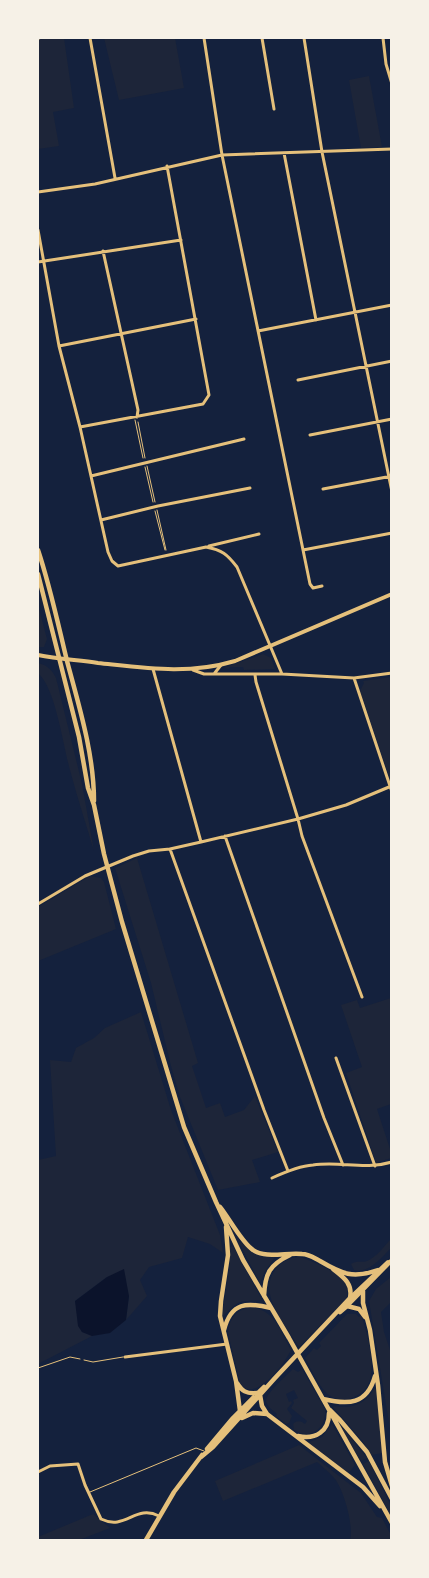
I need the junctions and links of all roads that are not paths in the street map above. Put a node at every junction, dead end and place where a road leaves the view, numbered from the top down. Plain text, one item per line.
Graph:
1 (90, 38) edge
2 (204, 38) edge
3 (262, 38) edge
4 (304, 38) edge
5 (383, 38) edge
6 (392, 84) edge
7 (274, 109) dead end
8 (392, 150) edge
9 (322, 152) junction
10 (284, 153) junction
11 (222, 155) junction
12 (167, 166) junction
13 (115, 178) junction
14 (38, 192) edge
15 (38, 230) edge
16 (180, 240) junction
17 (103, 251) junction
18 (43, 261) junction
19 (38, 262) edge
20 (392, 305) edge
21 (355, 312) junction
22 (196, 319) junction
23 (316, 320) junction
24 (258, 331) junction
25 (122, 334) junction
26 (59, 346) junction
27 (392, 361) edge
28 (366, 366) junction
29 (298, 380) dead end
30 (136, 417) junction
31 (392, 419) edge
32 (377, 422) junction
33 (80, 427) junction
34 (310, 435) dead end
35 (244, 439) dead end
36 (91, 476) junction
37 (390, 476) edge
38 (250, 488) dead end
39 (323, 489) dead end
40 (392, 492) edge
41 (101, 520) junction
42 (392, 532) edge
43 (259, 534) dead end
44 (206, 547) junction
45 (38, 550) edge
46 (303, 550) junction
47 (38, 574) edge
48 (322, 586) dead end
49 (392, 594) edge
50 (270, 646) junction
51 (38, 654) edge
52 (59, 659) junction
53 (67, 660) junction
54 (220, 665) junction
55 (153, 669) junction
56 (193, 670) junction
57 (392, 673) edge
58 (214, 674) junction
59 (255, 674) junction
60 (282, 674) junction
61 (354, 678) junction
62 (388, 787) junction
63 (392, 792) edge
64 (94, 804) junction
65 (298, 819) junction
66 (225, 836) junction
67 (201, 842) junction
68 (170, 849) junction
69 (108, 866) junction
70 (38, 904) edge
71 (362, 997) dead end
72 (336, 1058) dead end
73 (392, 1162) edge
74 (343, 1165) junction
75 (375, 1166) junction
76 (288, 1171) junction
77 (272, 1178) dead end
78 (216, 1202) junction
79 (227, 1226) junction
80 (292, 1254) junction
81 (392, 1259) edge
82 (333, 1268) junction
83 (378, 1270) junction
84 (363, 1291) junction
85 (264, 1297) junction
86 (350, 1298) junction
87 (348, 1306) junction
88 (271, 1308) junction
89 (332, 1318) junction
90 (367, 1320) junction
91 (224, 1331) junction
92 (227, 1344) junction
93 (125, 1357) joint
94 (84, 1360) road end
95 (376, 1375) junction
96 (236, 1381) junction
97 (259, 1394) junction
98 (323, 1399) junction
99 (329, 1409) junction
100 (240, 1410) junction
101 (268, 1414) junction
102 (239, 1419) junction
103 (296, 1436) junction
104 (205, 1452) junction
105 (201, 1457) junction
106 (38, 1472) edge
107 (392, 1486) edge
108 (89, 1492) junction
109 (392, 1499) edge
110 (384, 1510) junction
111 (159, 1516) junction
112 (392, 1523) edge
113 (146, 1540) edge

1 - 13 street
2 - 11 street
3 - 7 street
4 - 9 street
5 - 6 street
8 - 9 street
9 - 10 street
9 - 21 street
10 - 11 street
10 - 23 street
11 - 12 street
11 - 24 street
12 - 13 street
12 - 16 street
13 - 14 street
15 - 18 street
16 - 17 street
16 - 22 street
17 - 18 street
17 - 25 street
18 - 19 street
18 - 26 street
20 - 21 street
21 - 23 street
21 - 28 street
22 - 25 street
22 - 30 street
23 - 24 street
24 - 46 street
25 - 26 street
25 - 30 street
26 - 33 street
27 - 28 street
28 - 29 street
28 - 32 street
30 - 33 street
31 - 32 street
32 - 34 street
32 - 37 street
33 - 36 street
35 - 36 street
36 - 41 street
37 - 39 street
37 - 40 street
38 - 41 street
41 - 44 street
42 - 46 street
43 - 44 street
44 - 50 street
45 - 53 main road
46 - 48 street
47 - 52 main road
49 - 50 street
50 - 54 street
50 - 60 street
51 - 52 street
52 - 53 street
52 - 64 main road
53 - 55 street
53 - 64 main road
54 - 56 street
54 - 58 street
55 - 56 street
55 - 67 street
56 - 58 street
57 - 61 street
58 - 59 street
59 - 60 street
59 - 65 street
60 - 61 street
61 - 62 street
62 - 63 street
62 - 65 street
64 - 69 main road
65 - 66 street
65 - 71 street
66 - 67 street
66 - 74 street
67 - 68 street
68 - 69 street
68 - 76 street
69 - 70 street
69 - 78 main road
72 - 75 street
73 - 75 street
74 - 75 street
74 - 76 street
76 - 77 street
78 - 79 main road
78 - 80 main road
79 - 85 main road
79 - 91 main road
80 - 82 main road
80 - 85 main road
81 - 83 street
81 - 84 street
82 - 83 main road
82 - 86 main road
83 - 86 street
84 - 87 street
84 - 90 main road
85 - 88 main road
86 - 89 main road
87 - 89 main road
87 - 90 main road
88 - 91 main road
88 - 98 main road
89 - 97 main road
90 - 95 main road
91 - 92 main road
92 - 93 street
92 - 96 main road
93 - 94 lane
95 - 98 main road
95 - 107 main road
96 - 97 main road
96 - 100 main road
97 - 100 main road
97 - 101 main road
97 - 102 main road
98 - 99 main road
99 - 103 main road
99 - 109 main road
99 - 110 main road
100 - 104 main road
101 - 102 main road
101 - 103 main road
102 - 105 main road
103 - 110 main road
104 - 105 main road
104 - 108 lane
105 - 111 main road
106 - 108 street
108 - 111 street
110 - 112 main road
111 - 113 main road

